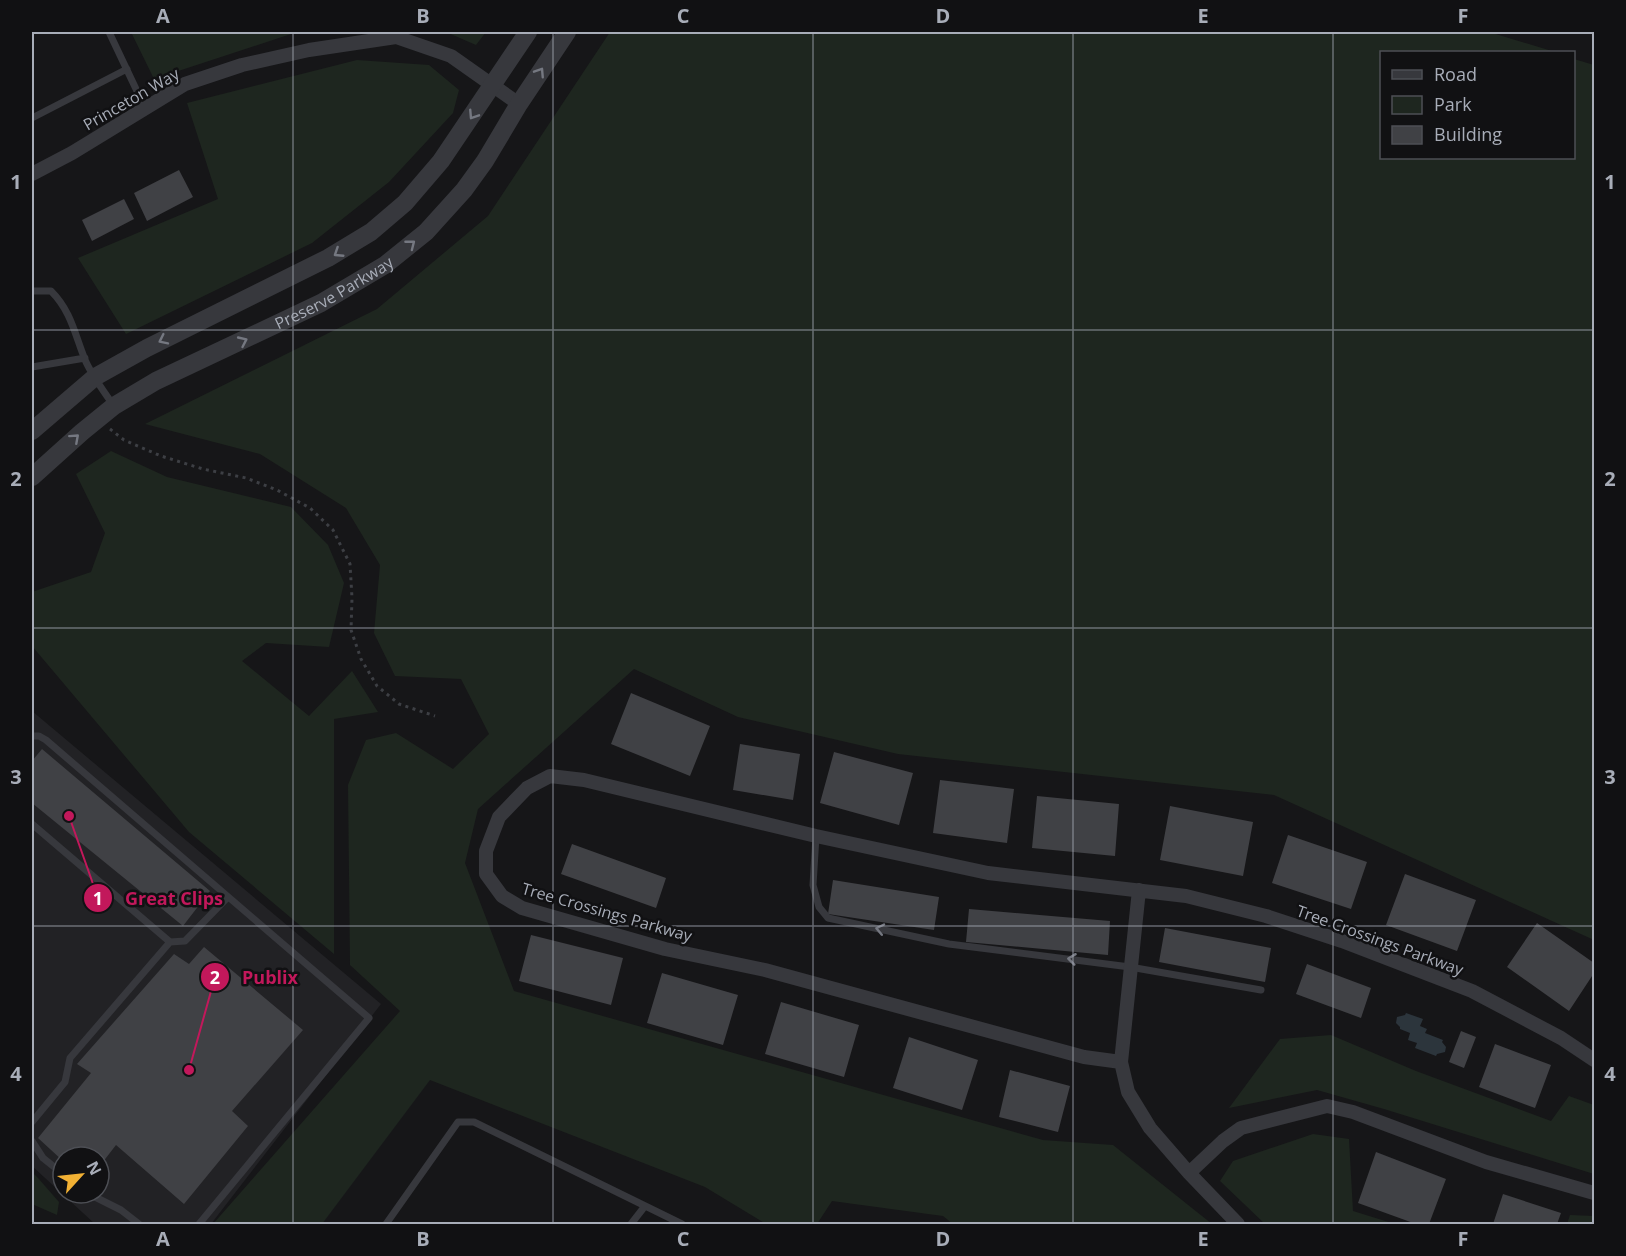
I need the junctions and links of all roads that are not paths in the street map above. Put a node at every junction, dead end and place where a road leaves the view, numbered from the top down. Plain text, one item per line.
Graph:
1 (109, 32) edge
2 (528, 32) edge
3 (567, 32) edge
4 (127, 69) junction
5 (493, 85) junction
6 (519, 104) junction
7 (145, 108) junction
8 (32, 118) edge
9 (32, 174) edge
10 (32, 291) edge
11 (85, 358) junction
12 (32, 367) edge
13 (95, 377) junction
14 (114, 406) junction
15 (32, 431) edge
16 (32, 477) edge
17 (32, 736) edge
18 (32, 824) edge
19 (816, 836) junction
20 (1139, 890) junction
21 (228, 897) junction
22 (170, 942) junction
23 (1130, 967) junction
24 (1261, 990) dead end
25 (1594, 1060) edge
26 (1121, 1062) junction
27 (32, 1122) edge
28 (32, 1142) edge
29 (51, 1164) edge
30 (1189, 1173) junction
31 (1594, 1193) edge
32 (111, 1205) edge
33 (645, 1206) junction
34 (139, 1224) edge
35 (199, 1224) edge
36 (386, 1224) edge
37 (631, 1224) edge
38 (682, 1224) edge
39 (1238, 1224) edge

1 - 4 lane
2 - 5 street, Preserve Parkway
6 -> 3 street, Preserve Parkway
4 - 7 lane
4 - 8 lane
5 - 6 street, Princeton Way
5 - 7 street, Princeton Way
5 -> 13 street, Preserve Parkway
14 -> 6 street, Preserve Parkway
7 - 9 street, Princeton Way
10 - 11 lane
11 - 12 lane
11 - 13 lane
13 - 14 lane
13 - 15 street, Preserve Parkway
16 -> 14 street, Preserve Parkway
17 - 21 lane
18 - 22 lane
19 - 20 street, Tree Crossings Parkway
23 -> 19 lane
19 - 26 street, Tree Crossings Parkway
20 - 23 street
20 - 25 street, Tree Crossings Parkway
21 - 22 lane
21 - 35 lane
22 - 27 lane
23 - 24 lane
23 - 26 street
26 - 30 street
28 - 29 lane
30 - 31 street
30 - 39 street
32 - 34 lane
33 - 36 lane
33 - 37 lane
33 - 38 lane

